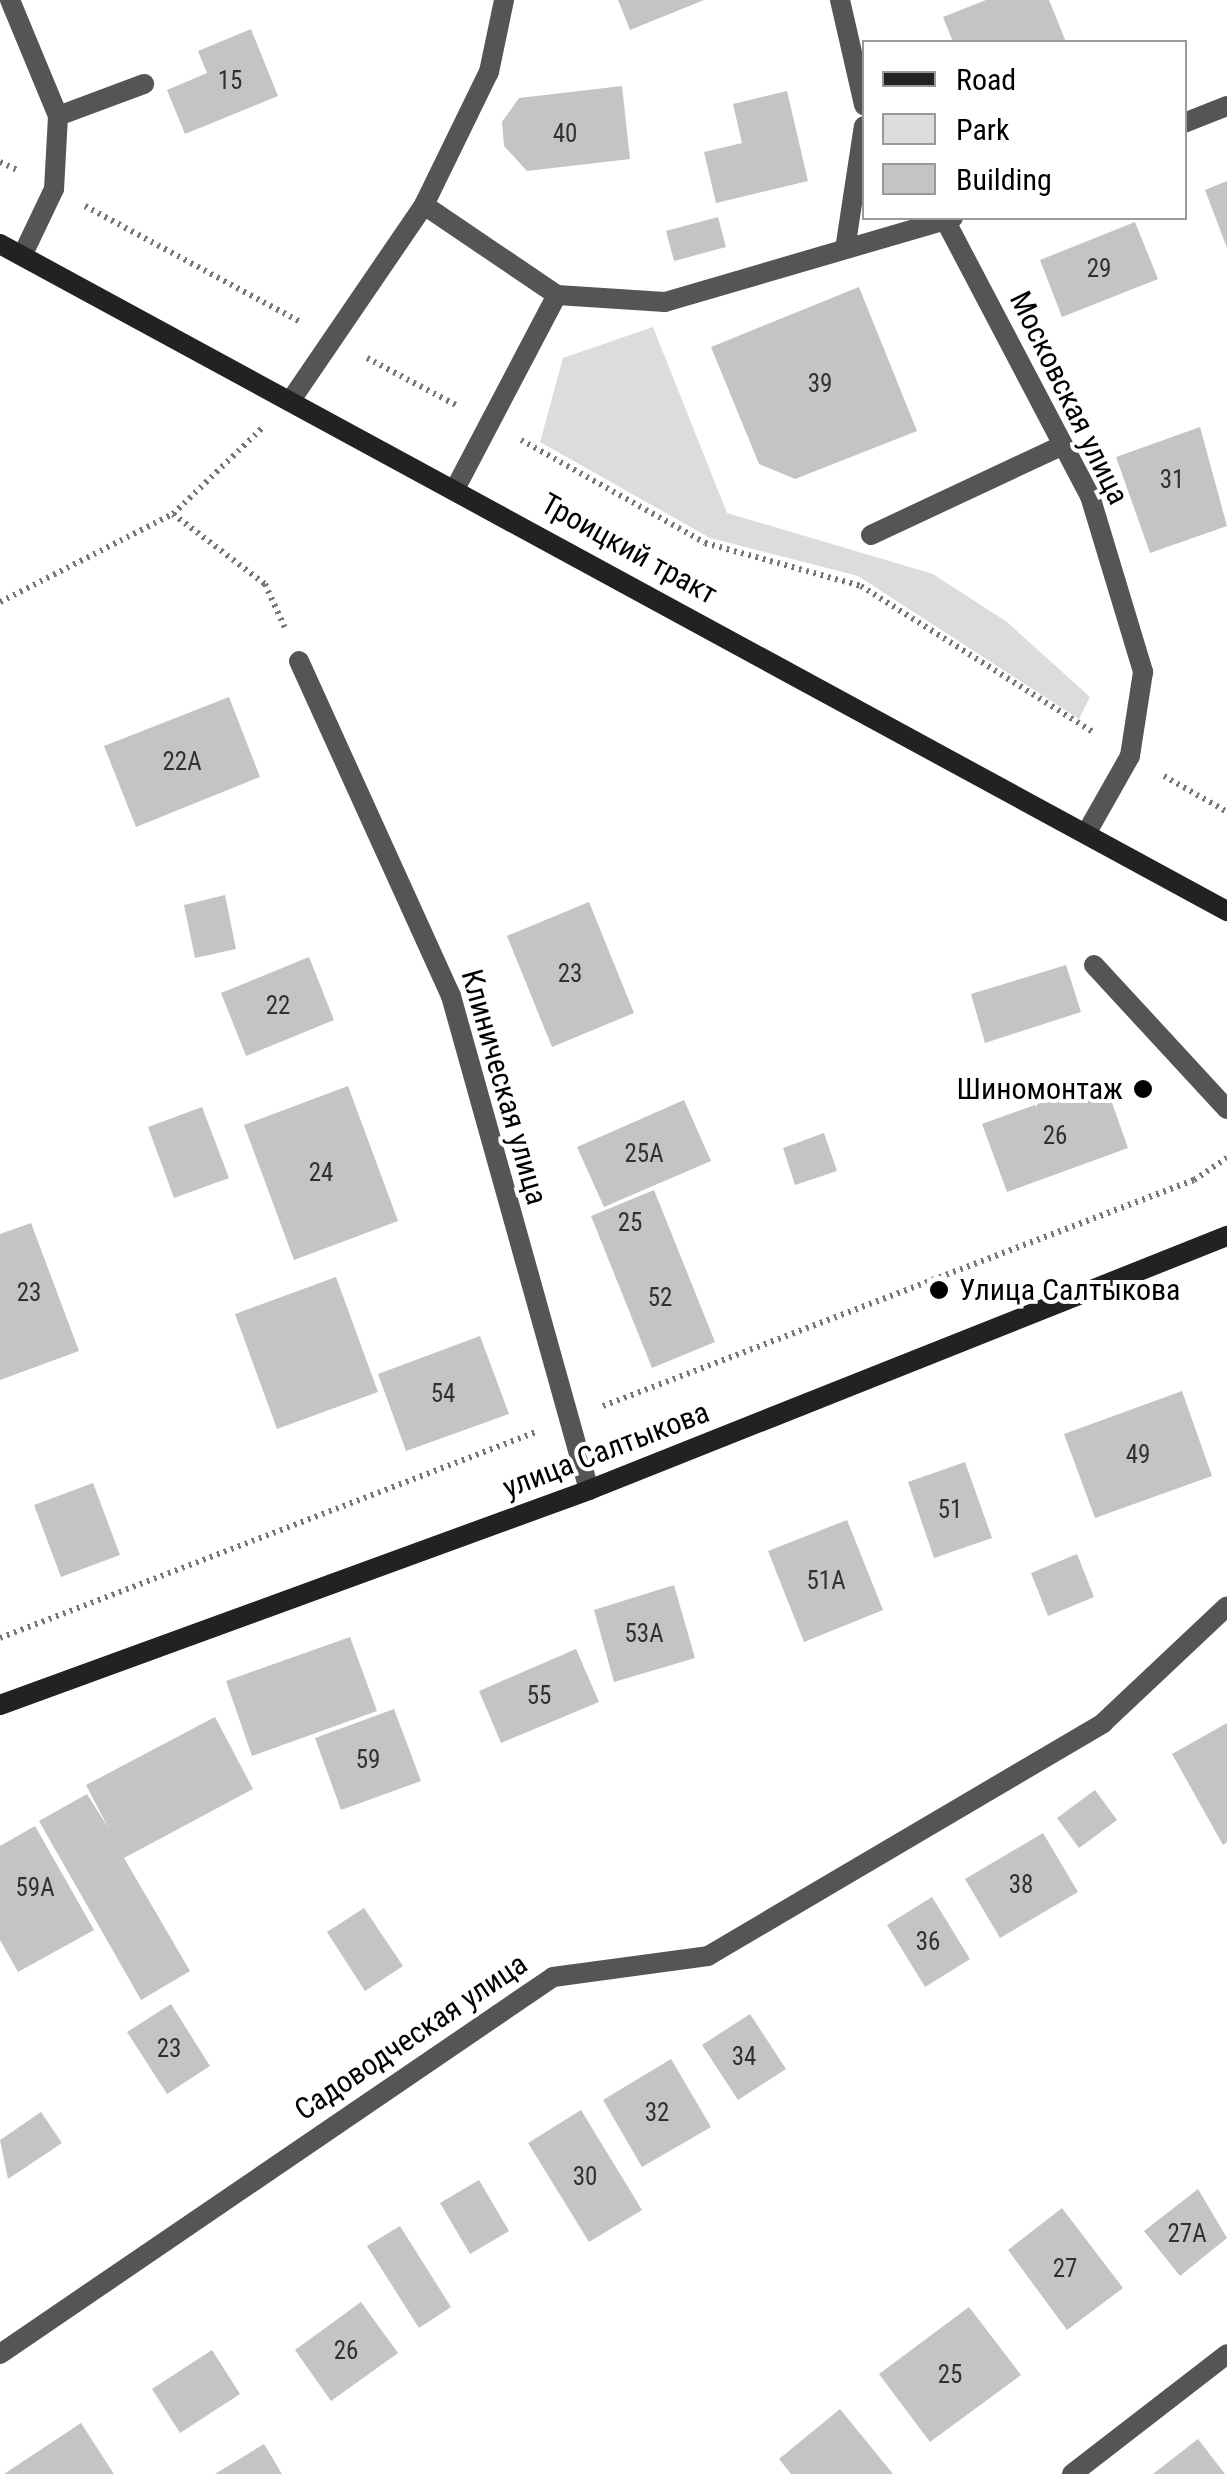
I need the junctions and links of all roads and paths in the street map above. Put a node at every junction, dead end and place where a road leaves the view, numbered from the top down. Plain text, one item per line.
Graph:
1 (10, 0) edge
2 (504, 0) edge
3 (840, 0) edge
4 (144, 84) dead end
5 (862, 95) edge
6 (1227, 106) edge
7 (58, 116) junction
8 (1187, 122) edge
9 (862, 139) edge
10 (0, 162) edge
11 (54, 188) junction
12 (424, 204) junction
13 (945, 220) edge
14 (950, 220) edge
15 (846, 243) junction
16 (0, 244) edge
17 (22, 256) junction
18 (556, 295) junction
19 (332, 339) junction
20 (291, 400) junction
21 (494, 425) junction
22 (1064, 445) junction
23 (455, 488) junction
24 (173, 514) junction
25 (871, 535) dead end
26 (0, 602) edge
27 (300, 661) joint
28 (1130, 756) junction
29 (1227, 812) edge
30 (1087, 832) junction
31 (1227, 911) edge
32 (1094, 965) dead end
33 (1227, 1109) edge
34 (1227, 1158) edge
35 (1227, 1236) edge
36 (567, 1420) junction
37 (590, 1490) junction
38 (1227, 1606) edge
39 (0, 1638) edge
40 (0, 1704) edge
41 (0, 2354) edge
42 (1227, 2354) edge
43 (1072, 2474) edge

1 - 7 street
2 - 12 street
3 - 5 street
4 - 7 street
6 - 8 street
7 - 11 street
9 - 15 street
10 - 11 path
11 - 17 street
11 - 19 path
12 - 18 street
12 - 19 street
13 - 15 street
14 - 22 street, Московская улица
15 - 18 street
16 - 17 main road, Троицкий тракт
17 - 20 main road, Троицкий тракт
18 - 21 street
19 - 20 street
19 - 21 path
20 - 23 main road, Троицкий тракт
20 - 24 path
21 - 23 street
21 - 28 path
22 - 25 street
22 - 28 street, Московская улица
23 - 30 main road, Троицкий тракт
24 - 26 path
24 - 27 path
27 - 36 street, Клиническая улица
28 - 29 path
28 - 30 street, Московская улица
30 - 31 main road, Троицкий тракт
32 - 33 street
34 - 36 path
35 - 37 main road, улица Салтыкова
36 - 37 street, Клиническая улица
36 - 39 path
37 - 40 main road, улица Салтыкова
38 - 41 street, Садоводческая улица
42 - 43 street

